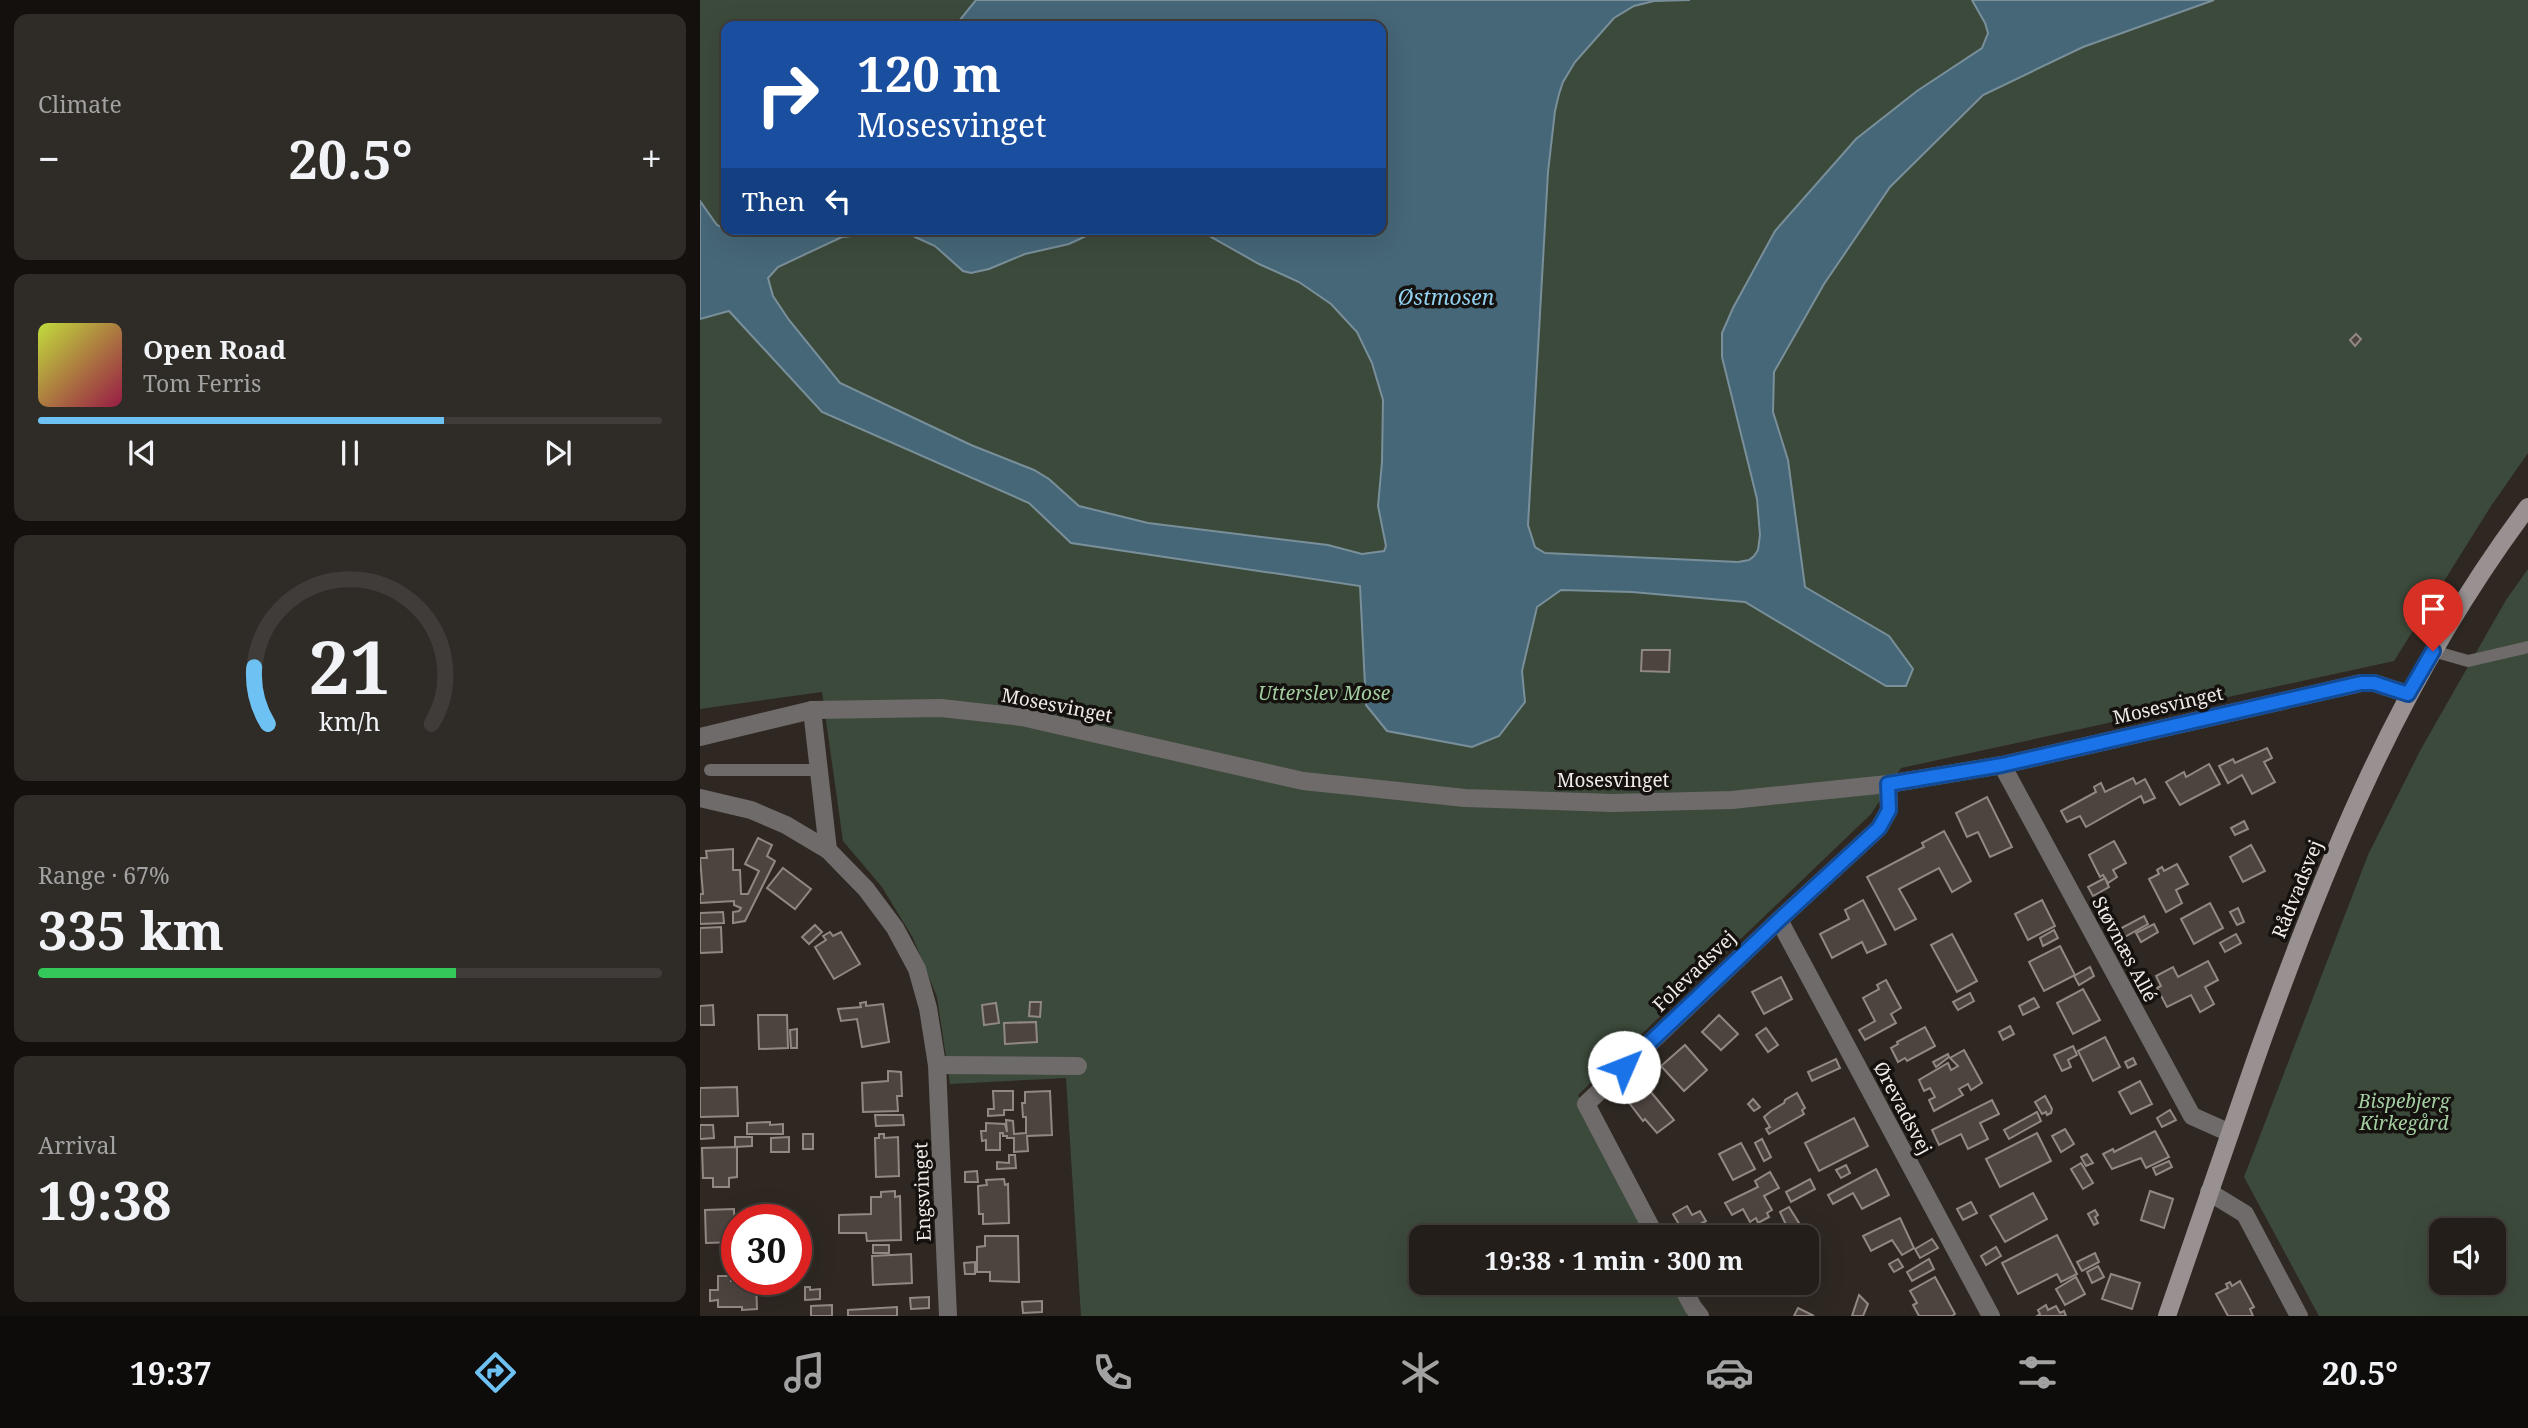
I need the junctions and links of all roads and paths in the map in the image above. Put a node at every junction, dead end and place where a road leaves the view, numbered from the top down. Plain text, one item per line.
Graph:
1 (2528, 507) edge
2 (2528, 647) edge
3 (2433, 651) junction
4 (2408, 694) junction
5 (812, 710) junction
6 (700, 737) edge
7 (2002, 765) junction
8 (710, 770) dead end
9 (819, 770) junction
10 (1888, 784) junction
11 (700, 798) edge
12 (828, 850) junction
13 (1779, 920) junction
14 (937, 1065) junction
15 (1078, 1066) dead end
16 (2230, 1133) junction
17 (2209, 1192) junction
18 (1650, 1225) edge
19 (1686, 1295) edge
20 (948, 1316) edge
21 (1700, 1316) edge
22 (1991, 1316) edge
23 (2167, 1316) edge
24 (2299, 1316) edge

1 - 3 street, Rådvadsvej
2 - 3 lane
3 - 4 street, Rådvadsvej
4 - 7 street, Mosesvinget
4 - 16 street, Rådvadsvej
5 - 6 street, Mosesvinget
5 - 9 street
5 - 10 street, Mosesvinget
7 - 10 street, Mosesvinget
7 - 16 street, Støvnæs Allé
8 - 9 lane
9 - 12 street
10 - 13 street, Folevadsvej
11 - 12 street, Engsvinget
12 - 14 street, Engsvinget
13 - 18 street, Folevadsvej
13 - 22 street, Ørevadsvej
14 - 15 street
14 - 20 street, Engsvinget
16 - 17 street, Rådvadsvej
17 - 23 street, Rådvadsvej
17 - 24 street
19 - 21 street

